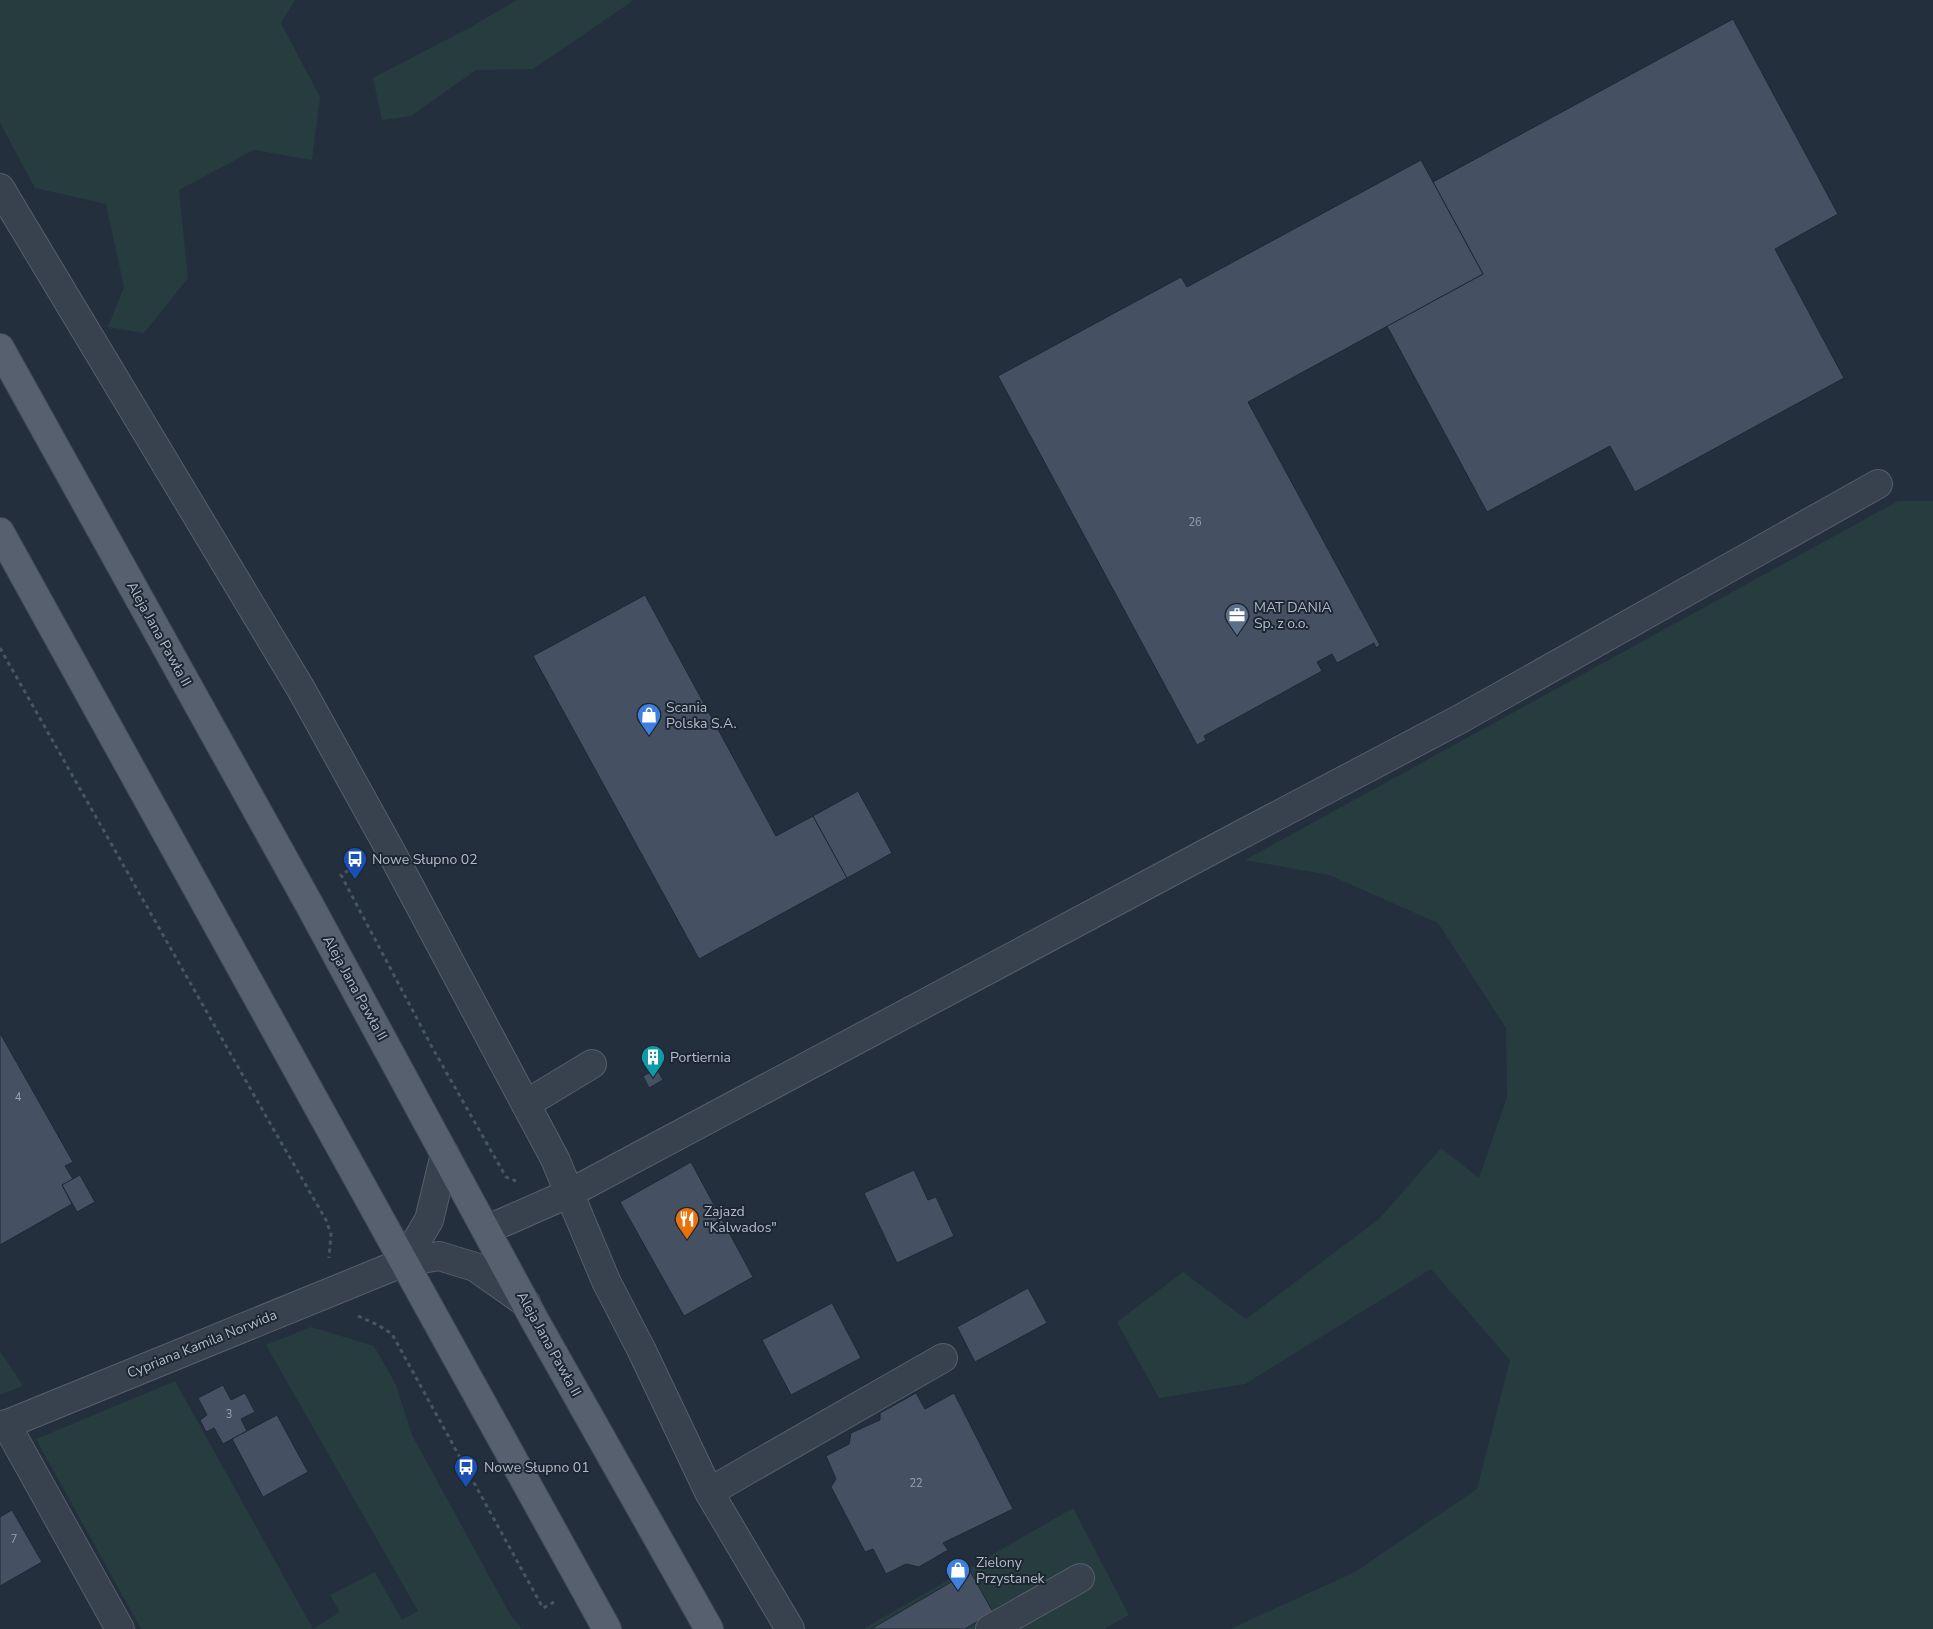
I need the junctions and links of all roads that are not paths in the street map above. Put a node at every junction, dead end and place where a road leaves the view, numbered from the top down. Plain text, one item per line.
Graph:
1 (0, 188) edge
2 (0, 348) edge
3 (1878, 484) dead end
4 (0, 532) edge
5 (592, 1064) dead end
6 (526, 1104) junction
7 (445, 1154) junction
8 (570, 1193) junction
9 (486, 1230) junction
10 (404, 1262) junction
11 (526, 1303) junction
12 (943, 1358) dead end
13 (3, 1425) edge
14 (709, 1492) junction
15 (1080, 1578) dead end
16 (120, 1629) edge
17 (607, 1629) edge
18 (709, 1629) edge
19 (790, 1629) edge
20 (990, 1629) edge

1 - 6 street
2 - 7 main road, Aleja Jana Pawła II
3 - 8 street
4 - 10 main road
5 - 6 street
6 - 8 street
7 - 9 main road, Aleja Jana Pawła II
7 - 10 street
8 - 9 street
8 - 14 street
9 - 11 main road, Aleja Jana Pawła II
10 - 11 street, Cypriana Kamila Norwida
10 - 13 street, Cypriana Kamila Norwida
10 - 17 main road
11 - 18 main road, Aleja Jana Pawła II
12 - 14 street
13 - 16 street
14 - 19 street
15 - 20 street

